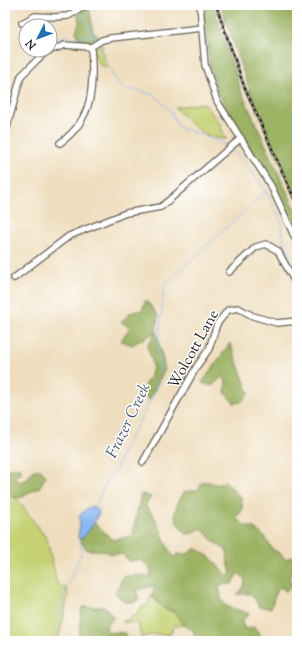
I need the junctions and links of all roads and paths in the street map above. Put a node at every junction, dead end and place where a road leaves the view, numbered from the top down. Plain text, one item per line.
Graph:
1 (87, 5) edge
2 (200, 5) edge
3 (31, 18) edge
4 (202, 28) junction
5 (91, 47) junction
6 (6, 131) edge
7 (241, 138) junction
8 (60, 143) dead end
9 (297, 242) edge
10 (229, 272) dead end
11 (14, 278) dead end
12 (297, 286) edge
13 (297, 321) edge
14 (143, 462) dead end

1 - 3 street
2 - 4 street
4 - 5 street
4 - 7 street
5 - 6 street
5 - 8 street
7 - 9 street
7 - 11 street
10 - 12 street
13 - 14 street, Wolcott Lane

